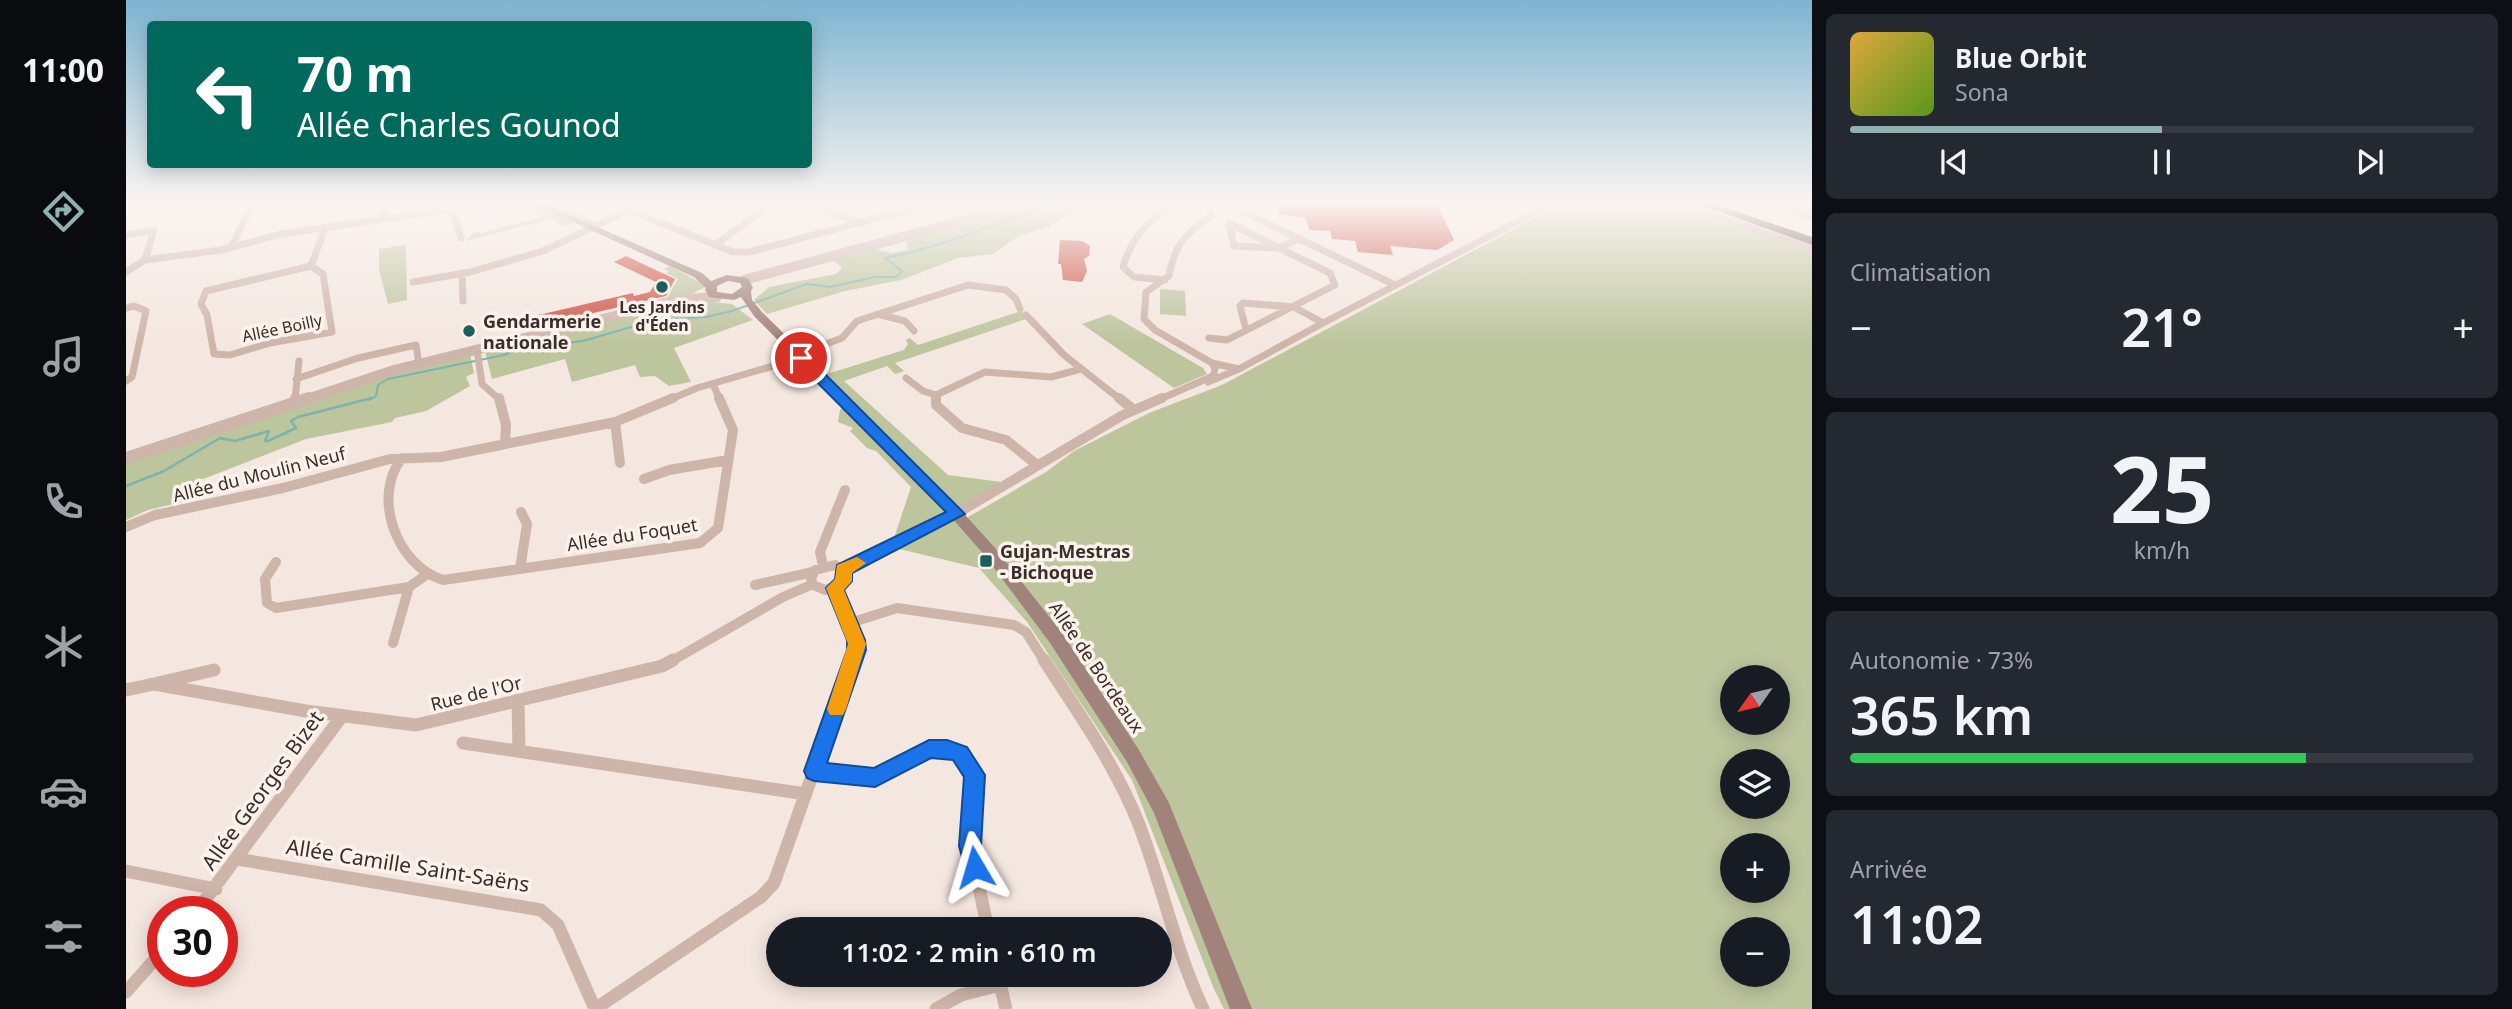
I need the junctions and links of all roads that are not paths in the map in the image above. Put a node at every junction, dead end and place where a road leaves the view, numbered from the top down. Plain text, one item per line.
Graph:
1 (149, 249) edge
2 (217, 249) edge
3 (317, 249) edge
4 (547, 249) edge
5 (639, 249) edge
6 (727, 249) edge
7 (759, 249) edge
8 (855, 249) edge
9 (1130, 249) edge
10 (1174, 249) edge
11 (1281, 249) edge
12 (1322, 249) edge
13 (1464, 249) edge
14 (145, 260) junction
15 (311, 266) junction
16 (126, 272) edge
17 (462, 273) junction
18 (698, 275) junction
19 (727, 278) junction
20 (1167, 278) junction
21 (413, 282) dead end
22 (1395, 285) junction
23 (716, 293) junction
24 (748, 298) junction
25 (463, 301) dead end
26 (1294, 307) junction
27 (126, 308) edge
28 (877, 314) junction
29 (1323, 323) junction
30 (1246, 330) junction
31 (914, 331) dead end
32 (1209, 338) dead end
33 (799, 356) junction
34 (478, 357) junction
35 (299, 361) dead end
36 (419, 364) junction
37 (1213, 368) junction
38 (1081, 369) junction
39 (1239, 369) junction
40 (906, 378) dead end
41 (296, 379) junction
42 (126, 381) edge
43 (1206, 382) junction
44 (713, 384) junction
45 (936, 395) junction
46 (295, 403) junction
47 (1134, 410) junction
48 (615, 422) junction
49 (505, 444) junction
50 (126, 458) edge
51 (402, 458) junction
52 (728, 460) junction
53 (620, 463) dead end
54 (1037, 465) junction
55 (644, 479) dead end
56 (845, 490) dead end
57 (521, 512) dead end
58 (957, 514) junction
59 (126, 527) edge
60 (276, 562) dead end
61 (520, 569) junction
62 (843, 570) junction
63 (817, 574) junction
64 (426, 575) junction
65 (755, 585) dead end
66 (409, 587) junction
67 (835, 588) junction
68 (850, 623) junction
69 (393, 643) dead end
70 (215, 670) dead end
71 (155, 684) junction
72 (126, 690) edge
73 (518, 700) junction
74 (342, 716) junction
75 (463, 743) dead end
76 (519, 751) junction
77 (814, 771) junction
78 (806, 794) junction
79 (237, 859) junction
80 (126, 871) edge
81 (216, 889) junction
82 (210, 896) edge
83 (985, 917) edge
84 (147, 968) edge
85 (981, 987) edge
86 (1001, 987) edge
87 (126, 992) edge
88 (595, 1009) edge
89 (936, 1009) edge
90 (1006, 1009) edge
91 (1203, 1009) edge
92 (1241, 1009) edge

1 - 14 street
2 - 14 street
3 - 15 street
4 - 17 street
5 - 18 main road, Allée de Bordeaux
6 - 7 street
8 - 24 street
9 - 20 street
10 - 20 street
11 - 26 street
12 - 22 street
13 - 22 street
14 - 16 street
15 - 15 street, Allée Boilly
17 - 21 street
17 - 25 street
18 - 19 main road, Allée de Bordeaux
18 - 23 main road, Allée de Bordeaux
19 - 23 main road
19 - 24 main road, Allée de Bordeaux
20 - 37 street
22 - 29 street
23 - 24 main road, Allée de Bordeaux
23 - 34 street
24 - 33 main road, Allée de Bordeaux
26 - 29 street
26 - 30 street
26 - 30 street
27 - 42 street
28 - 31 street
28 - 33 street, Allée du Moulin Neuf
28 - 38 street, Allée du Moulin Neuf
29 - 39 street
30 - 32 street
33 - 44 street, Allée du Moulin Neuf
33 - 58 main road, Allée de Bordeaux
34 - 36 street
34 - 49 street
35 - 41 street
36 - 41 street
36 - 46 street
37 - 39 street
37 - 43 street
38 - 45 street
38 - 47 street, Allée du Moulin Neuf
39 - 43 street
40 - 45 street
41 - 46 street
43 - 47 street
44 - 48 street, Allée du Moulin Neuf
44 - 52 street, Allée du Foquet
45 - 54 street
46 - 50 street
47 - 54 street
48 - 49 street, Allée du Moulin Neuf
48 - 53 street
49 - 51 street, Allée du Moulin Neuf
51 - 59 street, Allée du Moulin Neuf
51 - 64 street
52 - 55 street
52 - 61 street, Allée du Foquet
54 - 58 street
56 - 63 street
57 - 61 street
58 - 62 street
58 - 92 main road, Allée de Bordeaux
60 - 66 street
61 - 64 street, Allée du Foquet
62 - 63 street
62 - 67 street
63 - 65 street
63 - 67 street
63 - 73 street, Rue de l'Or
64 - 66 street
66 - 69 street
67 - 68 street
68 - 77 street
68 - 91 street
70 - 71 street
71 - 72 street, Rue de l'Or
71 - 74 street, Rue de l'Or
73 - 74 street, Rue de l'Or
73 - 76 street
74 - 79 street, Allée Georges Bizet
75 - 76 street
76 - 78 street
77 - 78 street
77 - 83 street
78 - 88 street
79 - 81 street, Allée Georges Bizet
79 - 88 street, Allée Camille Saint-Saëns
80 - 81 street, Allée Georges Bizet
81 - 82 street, Allée Georges Bizet
84 - 87 street
85 - 89 street
86 - 90 street

